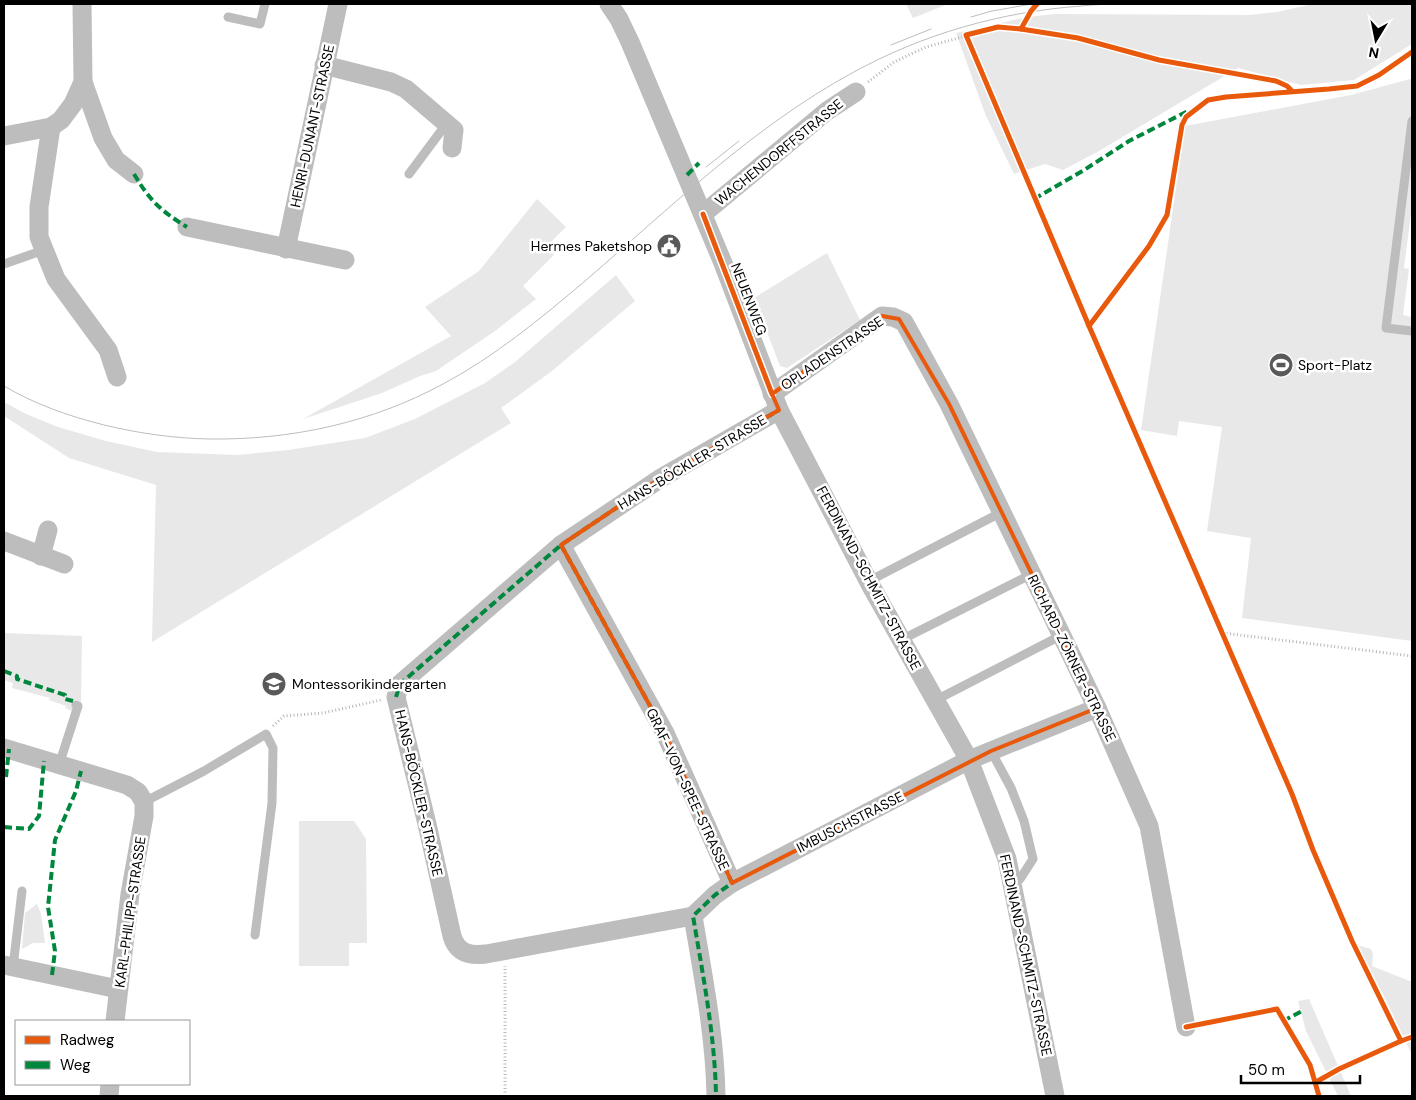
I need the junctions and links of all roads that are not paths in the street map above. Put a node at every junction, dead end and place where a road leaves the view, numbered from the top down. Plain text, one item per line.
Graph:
1 (82, 4) edge
2 (265, 4) edge
3 (338, 4) edge
4 (609, 4) edge
5 (228, 16) dead end
6 (324, 65) junction
7 (83, 82) junction
8 (856, 92) road end
9 (1412, 121) edge
10 (447, 123) junction
11 (51, 128) junction
12 (4, 136) edge
13 (452, 148) dead end
14 (134, 174) dead end
15 (409, 174) dead end
16 (703, 214) junction
17 (187, 227) dead end
18 (286, 249) junction
19 (44, 250) junction
20 (344, 260) dead end
21 (4, 264) edge
22 (893, 316) joint
23 (1412, 331) edge
24 (117, 377) dead end
25 (776, 402) junction
26 (1002, 512) junction
27 (48, 530) dead end
28 (4, 541) edge
29 (561, 545) junction
30 (41, 556) junction
31 (64, 564) dead end
32 (1032, 574) junction
33 (869, 581) junction
34 (1062, 635) junction
35 (902, 640) junction
36 (936, 700) junction
37 (76, 705) dead end
38 (1098, 708) junction
39 (4, 748) edge
40 (991, 751) junction
41 (969, 760) junction
42 (59, 766) junction
43 (144, 802) junction
44 (1012, 882) junction
45 (732, 883) junction
46 (22, 891) dead end
47 (694, 916) junction
48 (255, 935) dead end
49 (8, 966) edge
50 (118, 989) junction
51 (115, 1020) edge
52 (1186, 1027) dead end
53 (716, 1096) edge
54 (1055, 1096) edge

1 - 7 street
2 - 5 lane
3 - 6 street, HENRI-DUNANT-STRASSE
4 - 16 street, NEUENWEG
6 - 10 street
6 - 18 street, HENRI-DUNANT-STRASSE
7 - 11 street
7 - 14 street
8 - 16 street, WACHENDORFFSTRASSE
9 - 23 lane
10 - 13 street
10 - 15 lane
11 - 12 street
11 - 19 street
16 - 25 street, NEUENWEG
17 - 18 street
18 - 20 street
19 - 21 lane
19 - 24 street
22 - 25 street, OPLADENSTRASSE
22 - 26 street, RICHARD-ZÖRNER-STRASSE
25 - 29 street, HANS-BÖCKLER-STRASSE
25 - 33 street, FERDINAND-SCHMITZ-STRASSE
26 - 32 street, RICHARD-ZÖRNER-STRASSE
26 - 33 lane
27 - 30 street
28 - 30 street
29 - 45 street, GRAF-VON-SPEE-STRASSE
29 - 47 street, HANS-BÖCKLER-STRASSE
30 - 31 street
32 - 34 street, RICHARD-ZÖRNER-STRASSE
32 - 35 lane
33 - 35 street, FERDINAND-SCHMITZ-STRASSE
34 - 36 lane
34 - 38 street, RICHARD-ZÖRNER-STRASSE
35 - 36 street, FERDINAND-SCHMITZ-STRASSE
36 - 41 street, FERDINAND-SCHMITZ-STRASSE
37 - 42 lane
38 - 40 street
38 - 52 street, RICHARD-ZÖRNER-STRASSE
39 - 42 street
40 - 41 street
40 - 44 lane
41 - 44 street, FERDINAND-SCHMITZ-STRASSE
41 - 45 street, IMBUSCHSTRASSE
42 - 43 street
43 - 48 lane
43 - 50 street, KARL-PHILIPP-STRASSE
44 - 54 street, FERDINAND-SCHMITZ-STRASSE
45 - 47 street, GRAF-VON-SPEE-STRASSE
46 - 49 lane
47 - 53 street
49 - 50 street
50 - 51 street, KARL-PHILIPP-STRASSE

